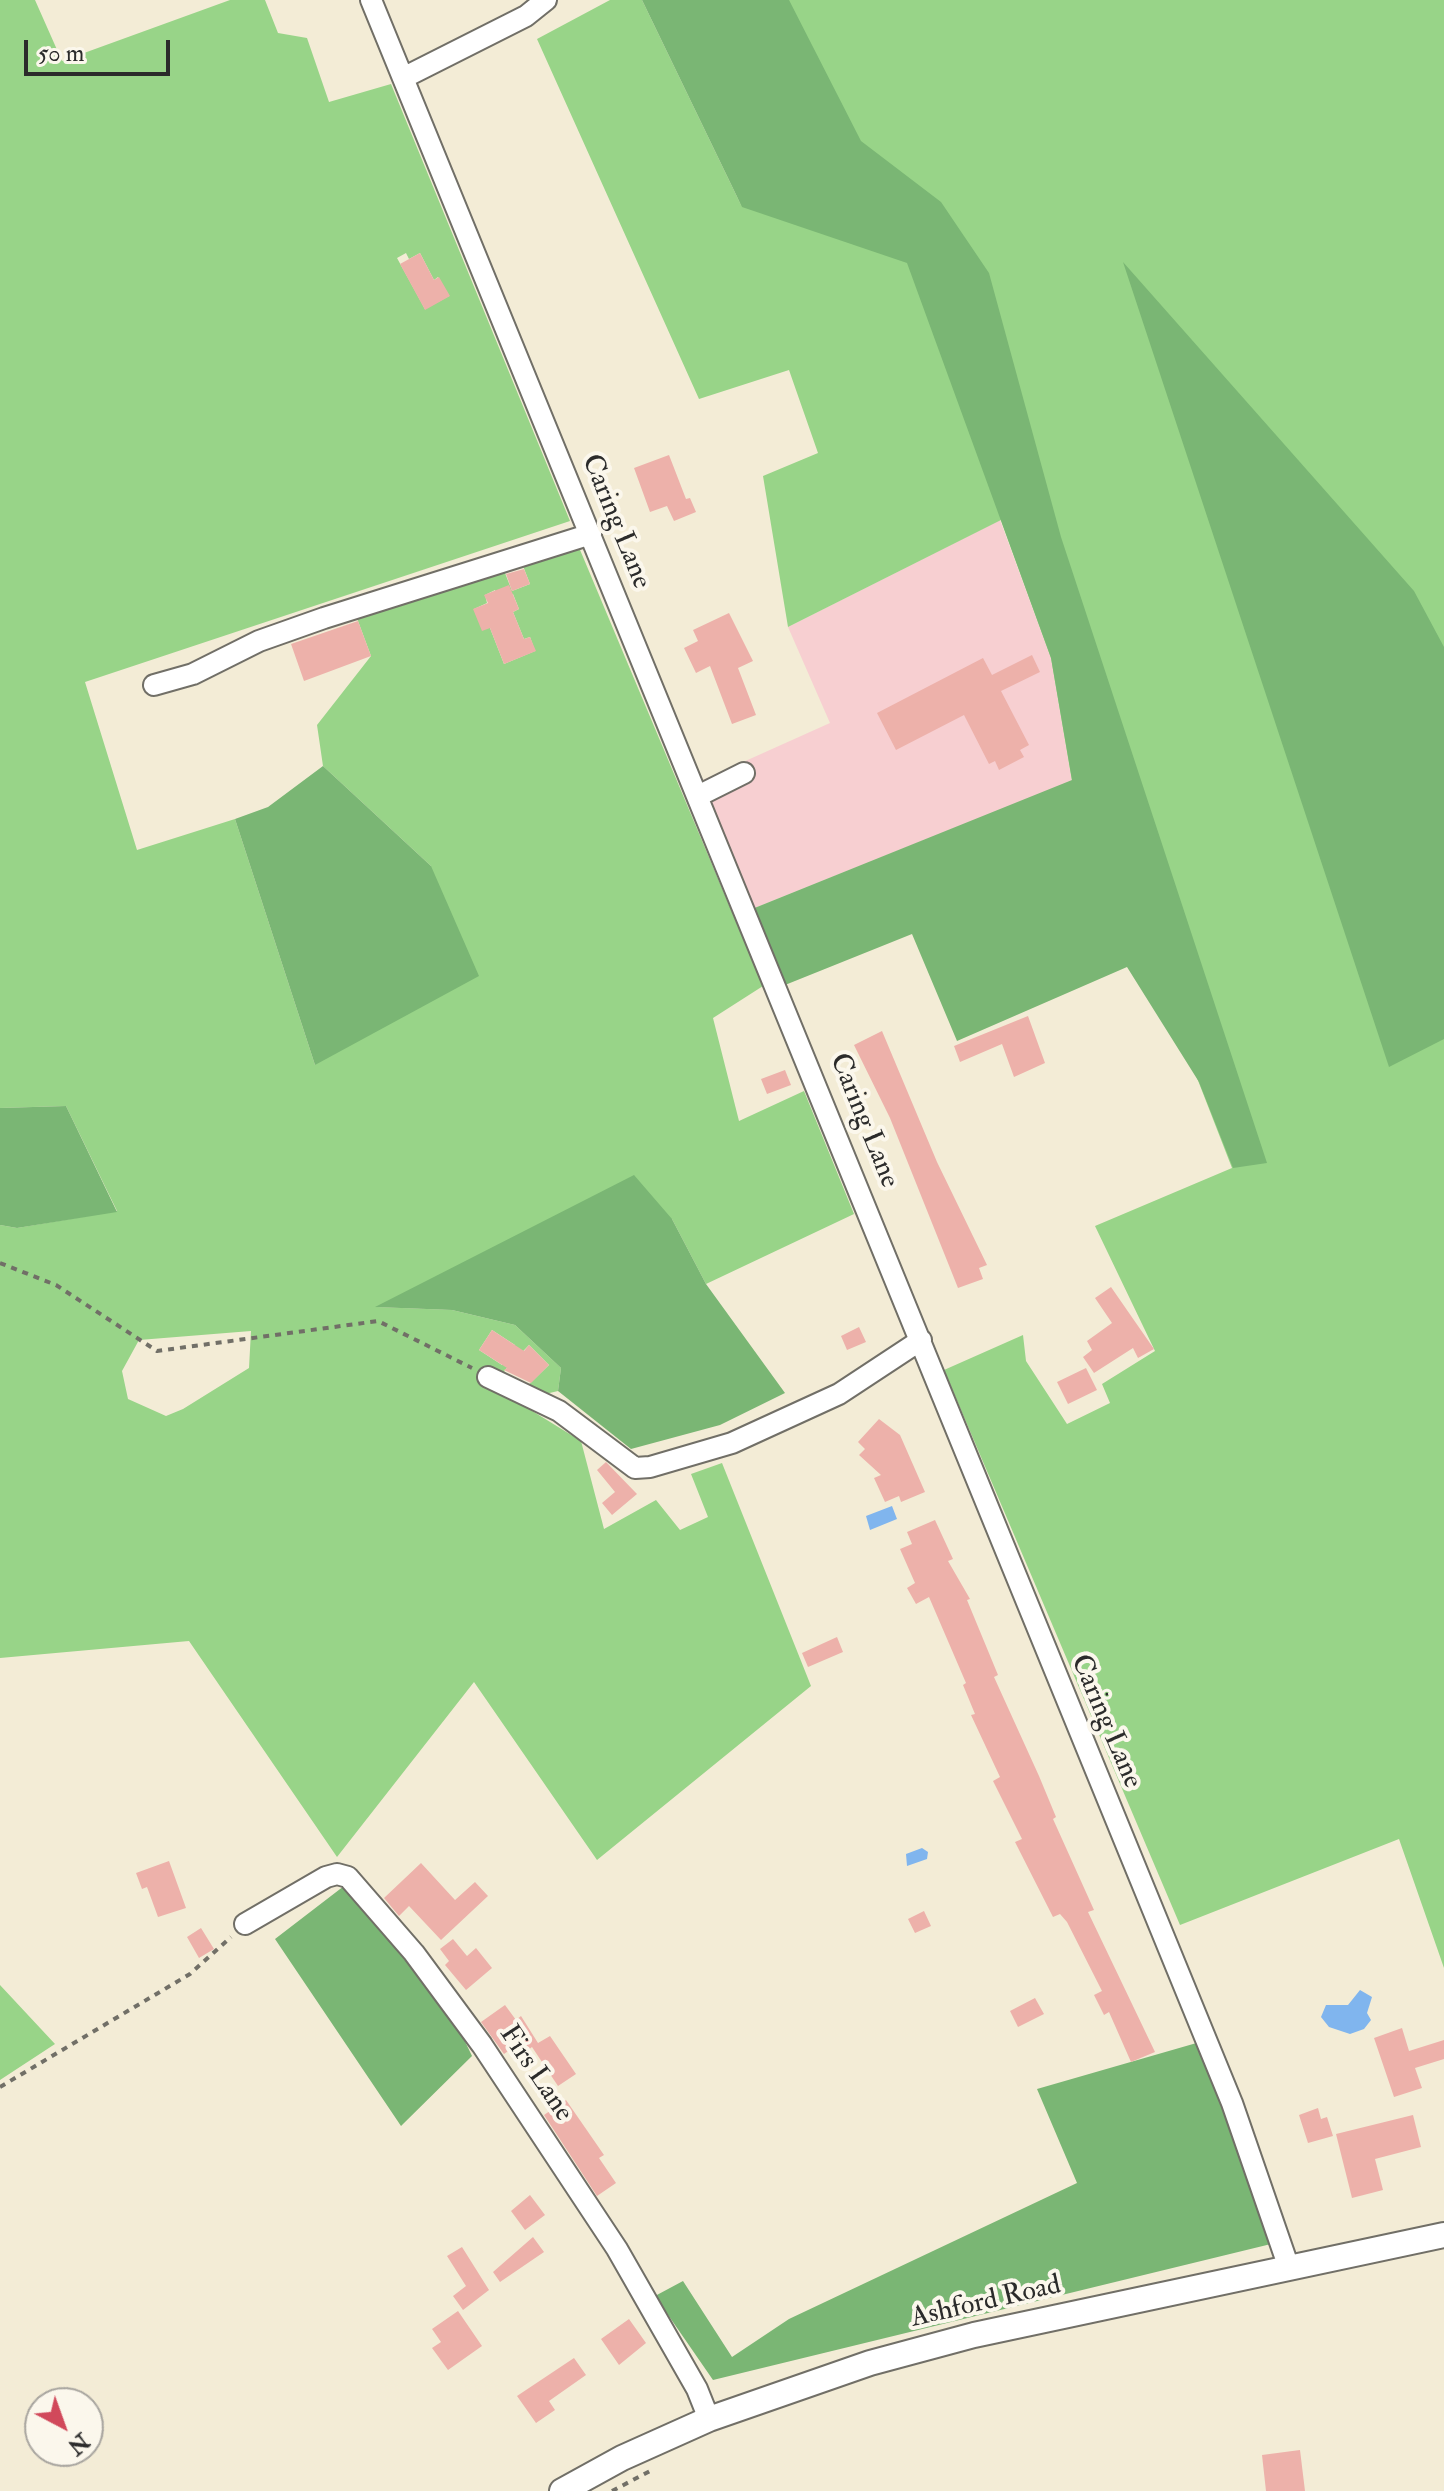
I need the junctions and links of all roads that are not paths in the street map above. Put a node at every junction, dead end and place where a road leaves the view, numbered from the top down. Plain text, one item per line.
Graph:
1 (371, 0) edge
2 (546, 0) edge
3 (403, 78) junction
4 (591, 534) junction
5 (154, 685) dead end
6 (744, 773) dead end
7 (698, 796) junction
8 (921, 1340) junction
9 (488, 1377) road end
10 (245, 1924) road end
11 (1444, 2235) edge
12 (1289, 2268) junction
13 (709, 2419) junction
14 (562, 2491) edge

1 - 3 street, Caring Lane
2 - 3 street
3 - 4 street, Caring Lane
4 - 5 street
4 - 7 street, Caring Lane
6 - 7 street
7 - 8 street, Caring Lane
8 - 9 street
8 - 12 street, Caring Lane
10 - 13 street, Firs Lane
11 - 12 main road, Ashford Road
12 - 13 main road, Ashford Road
13 - 14 main road, Ashford Road

